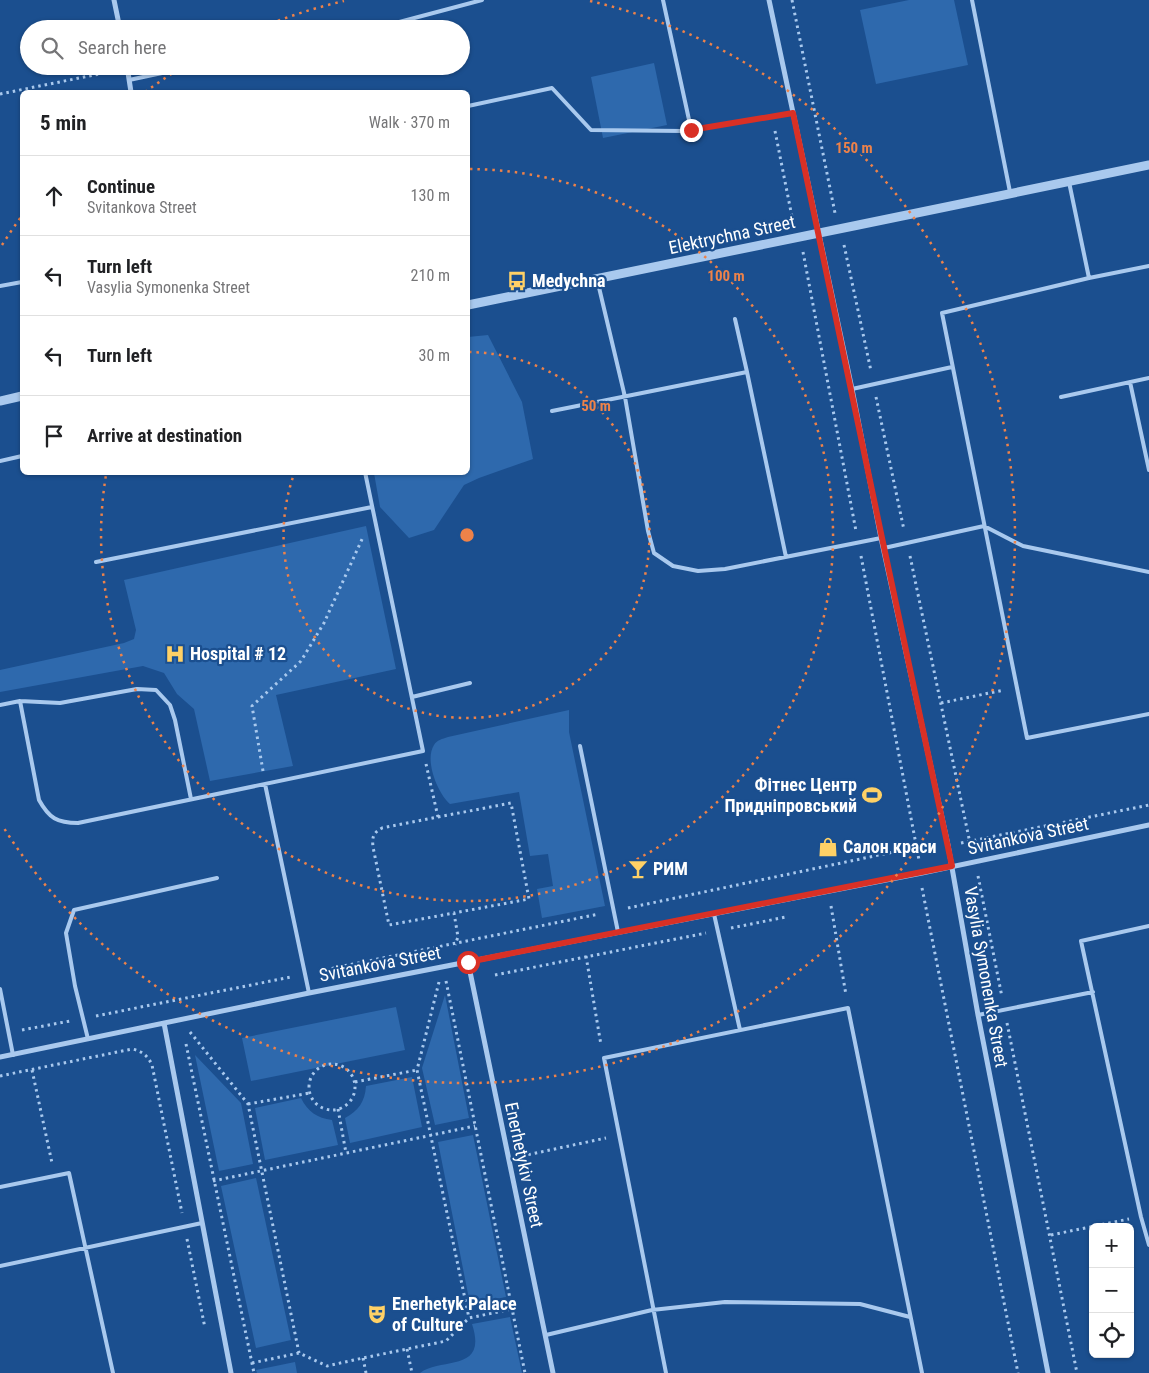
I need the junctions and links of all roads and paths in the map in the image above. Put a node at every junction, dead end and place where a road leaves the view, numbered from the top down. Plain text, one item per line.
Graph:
1 (114, 0) edge
2 (482, 0) edge
3 (663, 0) edge
4 (769, 0) edge
5 (792, 0) edge
6 (972, 0) edge
7 (118, 20) edge
8 (407, 20) edge
9 (93, 75) edge
10 (128, 75) edge
11 (153, 75) edge
12 (129, 80) junction
13 (132, 90) edge
14 (0, 94) edge
15 (470, 106) edge
16 (793, 113) junction
17 (691, 130) junction
18 (774, 130) dead end
19 (1149, 165) edge
20 (1069, 182) junction
21 (1010, 192) junction
22 (841, 229) junction
23 (818, 233) junction
24 (800, 237) junction
25 (1149, 266) edge
26 (1088, 278) junction
27 (597, 280) junction
28 (20, 282) edge
29 (0, 286) edge
30 (470, 305) edge
31 (735, 319) dead end
32 (952, 367) junction
33 (747, 372) junction
34 (1149, 378) edge
35 (1130, 382) junction
36 (874, 384) junction
37 (852, 389) junction
38 (20, 396) edge
39 (625, 397) junction
40 (1062, 397) dead end
41 (0, 401) edge
42 (552, 411) dead end
43 (20, 456) edge
44 (0, 460) edge
45 (1149, 470) edge
46 (366, 475) edge
47 (372, 507) junction
48 (374, 514) junction
49 (984, 526) junction
50 (882, 538) junction
51 (907, 543) junction
52 (884, 548) junction
53 (786, 557) junction
54 (96, 562) dead end
55 (1149, 572) edge
56 (470, 683) dead end
57 (1016, 687) junction
58 (412, 697) junction
59 (20, 701) junction
60 (941, 703) junction
61 (0, 705) edge
62 (1149, 714) edge
63 (580, 746) dead end
64 (424, 751) junction
65 (265, 784) junction
66 (191, 799) junction
67 (1149, 805) edge
68 (438, 816) junction
69 (1149, 825) edge
70 (970, 841) junction
71 (948, 845) junction
72 (974, 862) junction
73 (952, 866) junction
74 (922, 873) junction
75 (218, 878) dead end
76 (828, 891) junction
77 (614, 911) junction
78 (454, 913) junction
79 (714, 914) junction
80 (1149, 926) edge
81 (618, 932) junction
82 (583, 939) junction
83 (455, 944) junction
84 (468, 962) junction
85 (444, 966) junction
86 (306, 974) junction
87 (0, 989) edge
88 (309, 992) junction
89 (1093, 992) junction
90 (848, 1008) junction
91 (1005, 1010) junction
92 (978, 1015) junction
93 (82, 1019) junction
94 (180, 1019) junction
95 (164, 1023) junction
96 (740, 1030) junction
97 (8, 1033) junction
98 (88, 1039) junction
99 (145, 1054) dead end
100 (13, 1055) junction
101 (0, 1057) edge
102 (604, 1058) junction
103 (32, 1070) junction
104 (417, 1070) junction
105 (0, 1076) edge
106 (355, 1082) junction
107 (310, 1093) junction
108 (248, 1104) junction
109 (338, 1109) junction
110 (475, 1126) junction
111 (430, 1135) junction
112 (619, 1136) junction
113 (346, 1153) junction
114 (509, 1158) junction
115 (260, 1171) junction
116 (55, 1176) junction
117 (213, 1181) junction
118 (0, 1187) edge
119 (1141, 1217) junction
120 (202, 1223) junction
121 (1051, 1235) junction
122 (1149, 1245) edge
123 (86, 1248) junction
124 (0, 1266) edge
125 (512, 1309) junction
126 (652, 1310) junction
127 (910, 1317) junction
128 (469, 1318) junction
129 (546, 1335) junction
130 (407, 1349) junction
131 (299, 1353) junction
132 (363, 1358) junction
133 (252, 1363) junction
134 (113, 1373) edge
135 (231, 1373) edge
136 (254, 1373) edge
137 (366, 1373) edge
138 (412, 1373) edge
139 (525, 1373) edge
140 (554, 1373) edge
141 (666, 1373) edge
142 (922, 1373) edge
143 (1018, 1373) edge
144 (1048, 1373) edge
145 (1077, 1373) edge

1 - 7 street
2 - 8 lane
3 - 17 lane
4 - 16 street, Vasylia Symonenka Street
5 - 22 path
6 - 21 lane
9 - 14 path
10 - 12 street
11 - 12 lane
12 - 13 street
15 - 17 lane
16 - 17 lane
16 - 23 street, Vasylia Symonenka Street
18 - 24 path
19 - 20 street, Elektrychna Street
20 - 21 street, Elektrychna Street
20 - 26 lane
21 - 22 street, Elektrychna Street
22 - 23 street, Elektrychna Street
22 - 36 path
23 - 24 street, Elektrychna Street
23 - 37 street, Vasylia Symonenka Street
24 - 27 street, Elektrychna Street
25 - 26 lane
26 - 32 lane
27 - 30 street, Elektrychna Street
27 - 39 lane
28 - 29 lane
31 - 33 lane
32 - 36 lane
32 - 49 lane
33 - 39 lane
33 - 53 lane
34 - 35 lane
35 - 40 lane
35 - 45 lane
36 - 37 lane
36 - 51 path
37 - 50 street, Vasylia Symonenka Street
38 - 41 street
39 - 42 lane
39 - 53 lane
43 - 44 lane
46 - 47 lane
47 - 48 lane
47 - 54 lane
48 - 58 lane
48 - 65 path
49 - 51 lane
49 - 55 lane
49 - 57 lane
50 - 52 street, Vasylia Symonenka Street
50 - 53 lane
51 - 52 lane
51 - 60 path
52 - 71 street, Vasylia Symonenka Street
56 - 58 lane
57 - 60 path
57 - 62 lane
58 - 64 lane
59 - 61 lane
59 - 66 lane
59 - 66 lane
60 - 70 path
63 - 77 lane
64 - 65 lane
64 - 68 path
65 - 66 lane
65 - 86 lane
67 - 70 path
68 - 78 path
68 - 78 path
69 - 72 street, Svitankova Street
70 - 71 path
70 - 72 path
71 - 73 street, Vasylia Symonenka Street
71 - 77 path
72 - 73 street, Svitankova Street
72 - 91 path
73 - 74 street, Svitankova Street
73 - 92 street, Vasylia Symonenka Street
74 - 76 street, Svitankova Street
74 - 143 path
75 - 93 lane
76 - 79 street, Svitankova Street
76 - 90 path
77 - 81 lane
77 - 83 path
78 - 83 path
79 - 81 street, Svitankova Street
79 - 96 lane
80 - 89 lane
81 - 82 street, Svitankova Street
82 - 84 street, Svitankova Street
82 - 102 path
83 - 85 path
83 - 86 path
84 - 85 street, Svitankova Street
84 - 114 street, Enerhetykiv Street
85 - 88 street, Svitankova Street
85 - 104 path
85 - 110 path
86 - 88 lane
86 - 93 path
87 - 97 lane
88 - 94 street, Svitankova Street
89 - 91 lane
89 - 119 lane
90 - 96 lane
90 - 127 lane
91 - 92 lane
91 - 121 path
92 - 144 street, Vasylia Symonenka Street
93 - 97 path
93 - 98 lane
94 - 95 street, Svitankova Street
94 - 108 path
94 - 117 path
95 - 98 street, Svitankova Street
95 - 120 street
96 - 102 lane
97 - 100 lane
98 - 100 street, Svitankova Street
99 - 103 path
100 - 101 street, Svitankova Street
102 - 112 lane
103 - 105 path
103 - 116 path
104 - 106 path
104 - 111 path
106 - 107 path
106 - 109 path
107 - 108 path
107 - 109 path
108 - 115 path
109 - 113 path
110 - 111 path
110 - 125 path
111 - 113 path
111 - 128 path
112 - 114 path
112 - 126 lane
113 - 115 path
114 - 129 street, Enerhetykiv Street
115 - 117 path
115 - 131 path
116 - 118 lane
116 - 123 lane
117 - 133 path
119 - 121 path
119 - 122 lane
120 - 123 lane
120 - 135 street
121 - 145 path
123 - 124 lane
123 - 134 lane
125 - 128 path
125 - 139 path
126 - 127 lane
126 - 129 lane
126 - 141 lane
127 - 142 lane
128 - 130 path
129 - 140 street, Enerhetykiv Street
130 - 132 path
130 - 138 path
131 - 132 path
131 - 133 path
132 - 137 path
133 - 136 path

